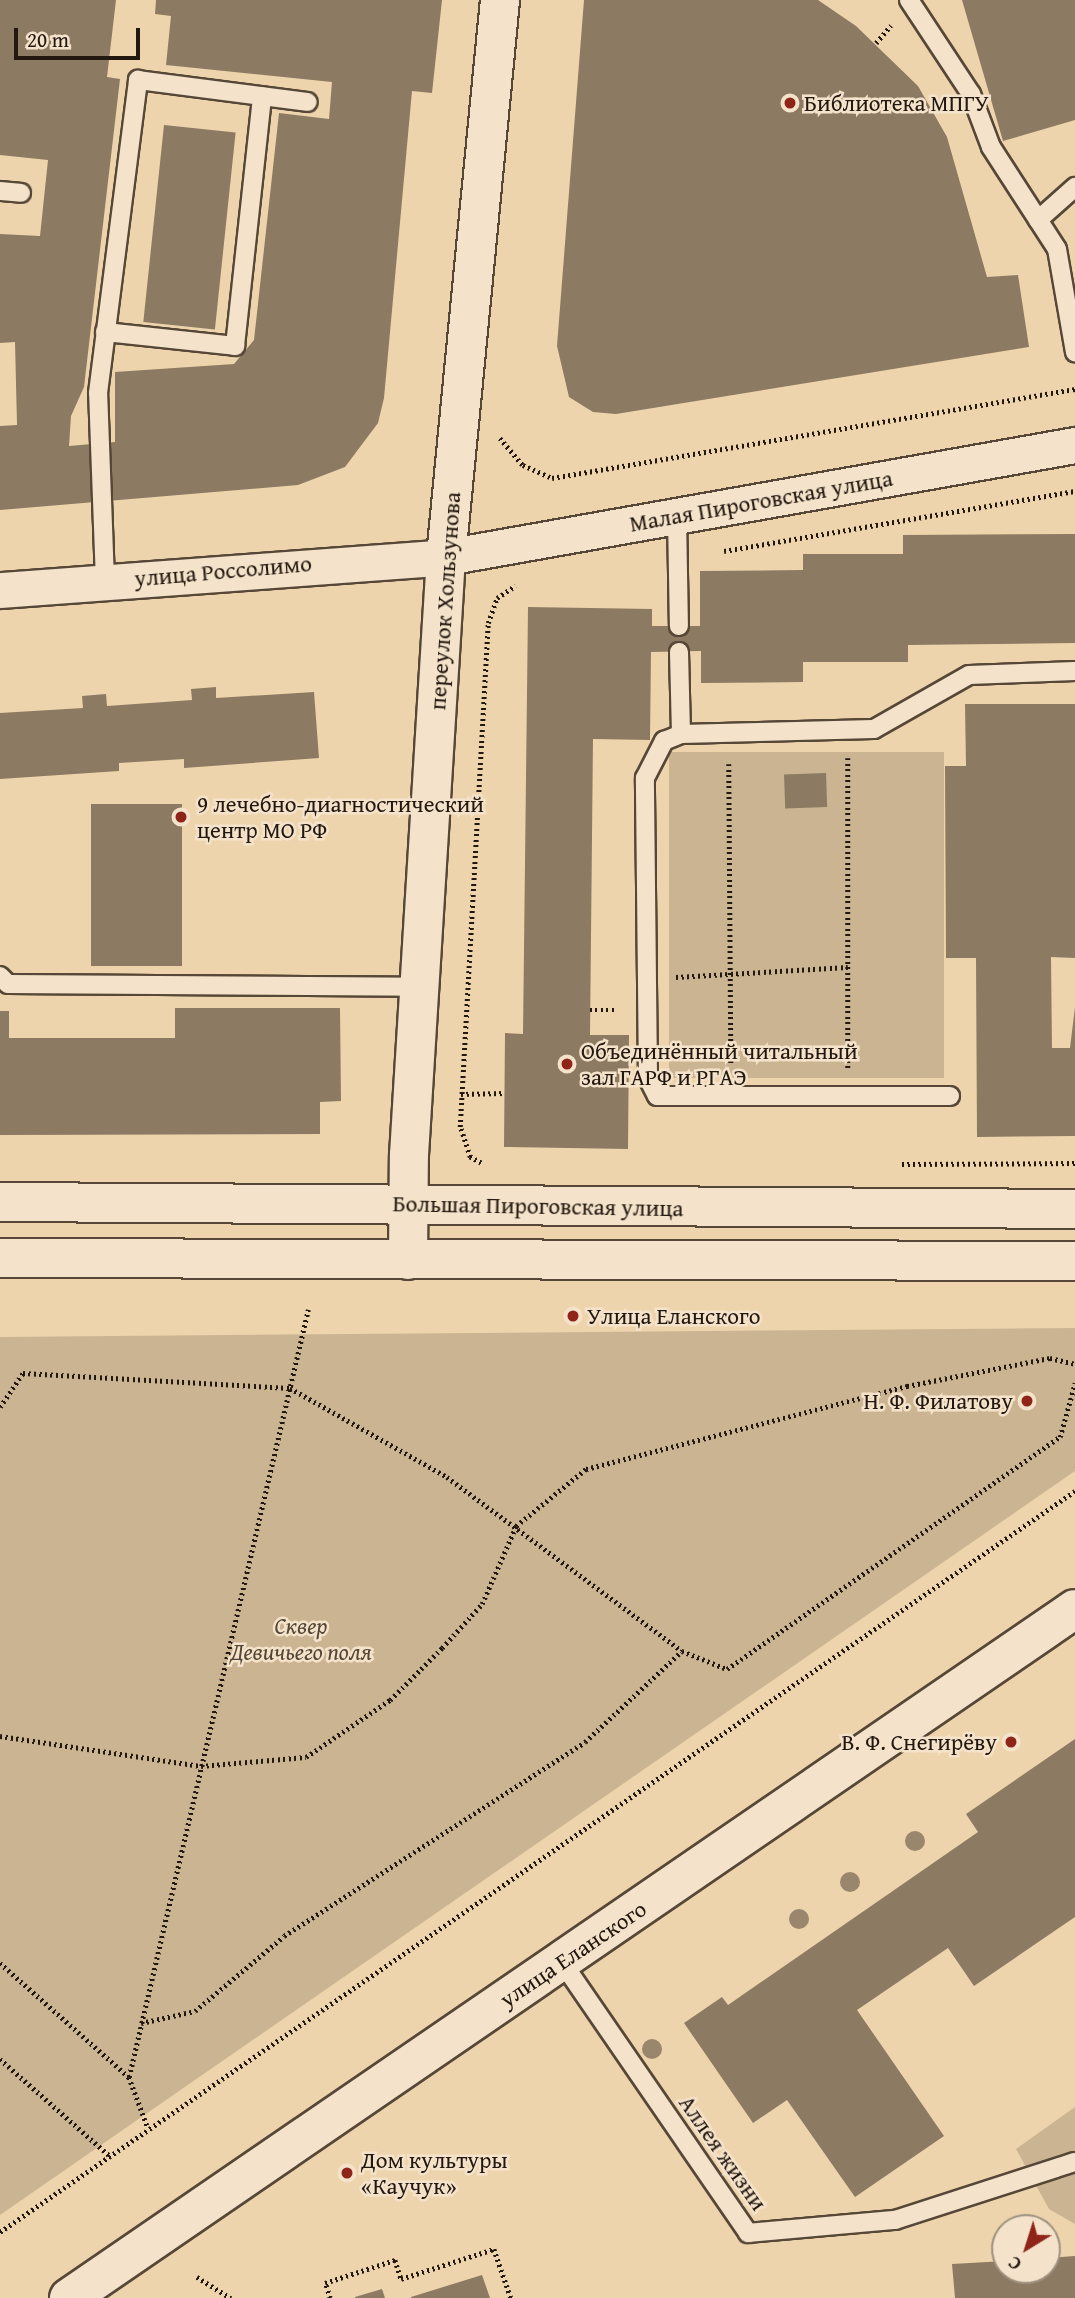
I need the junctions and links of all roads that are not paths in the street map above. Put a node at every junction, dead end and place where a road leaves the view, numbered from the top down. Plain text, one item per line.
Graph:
1 (500, 0) edge
2 (909, 0) edge
3 (262, 96) junction
4 (308, 102) dead end
5 (1075, 187) edge
6 (0, 191) edge
7 (21, 193) dead end
8 (1038, 220) junction
9 (105, 332) junction
10 (1075, 352) edge
11 (1075, 445) edge
12 (677, 516) junction
13 (446, 557) junction
14 (105, 581) junction
15 (0, 590) edge
16 (679, 626) dead end
17 (679, 652) dead end
18 (1075, 671) edge
19 (681, 734) junction
20 (0, 976) edge
21 (419, 988) junction
22 (950, 1096) dead end
23 (0, 1202) edge
24 (409, 1203) junction
25 (1075, 1209) edge
26 (0, 1258) edge
27 (408, 1260) junction
28 (1075, 1261) edge
29 (1075, 1609) edge
30 (562, 1962) junction
31 (1075, 2162) edge
32 (69, 2298) edge

1 - 13 street, переулок Хользунова
2 - 8 lane
3 - 4 lane
3 - 9 lane
3 - 9 lane
5 - 8 lane
6 - 7 lane
8 - 10 lane
9 - 14 lane
11 - 12 street, Малая Пироговская улица
12 - 13 street, Малая Пироговская улица
12 - 16 lane
13 - 14 street, улица Россолимо
13 - 21 street, переулок Хользунова
14 - 15 street, улица Россолимо
17 - 19 lane
18 - 19 lane
19 - 22 lane
20 - 21 lane
21 - 24 street, переулок Хользунова
23 - 24 street, Большая Пироговская улица
24 - 25 street, Большая Пироговская улица
24 - 27 street, переулок Хользунова
26 - 27 street
27 - 28 street
29 - 30 street, улица Еланского
30 - 31 lane, Аллея жизни
30 - 32 street, улица Еланского

